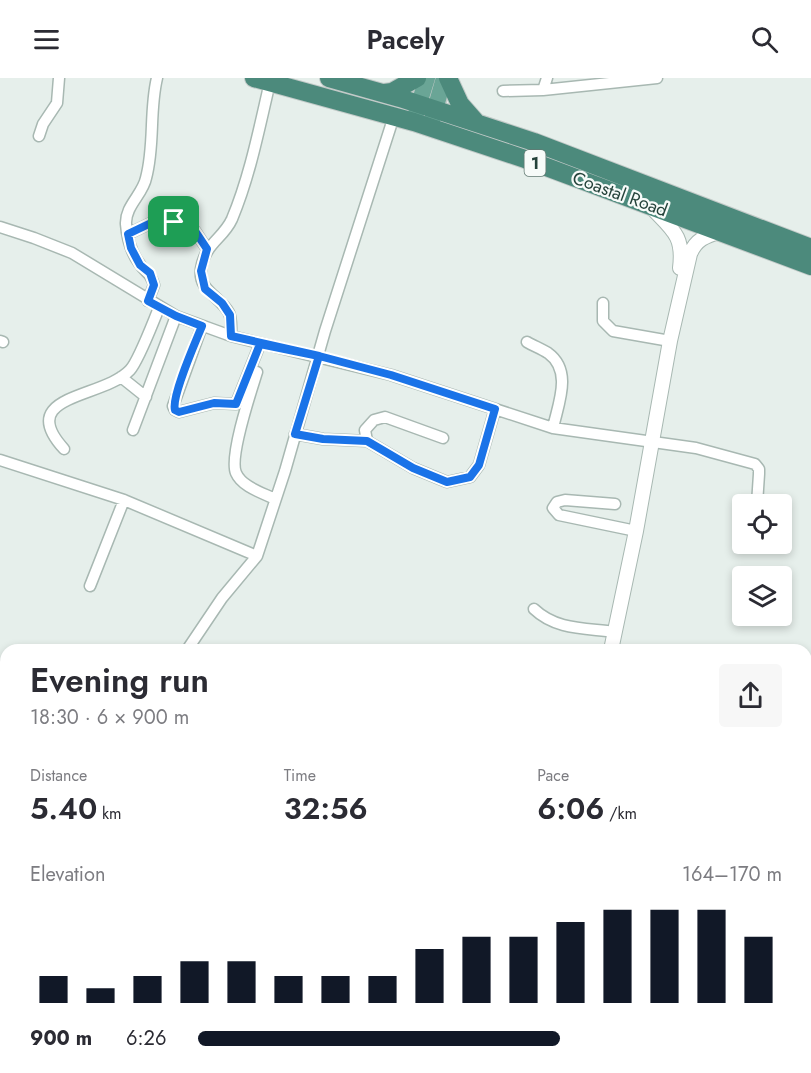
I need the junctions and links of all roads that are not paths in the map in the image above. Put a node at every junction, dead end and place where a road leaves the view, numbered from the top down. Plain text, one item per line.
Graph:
1 (59, 78) edge
2 (157, 78) edge
3 (329, 78) edge
4 (417, 78) edge
5 (427, 78) edge
6 (446, 78) edge
7 (547, 78) edge
8 (657, 78) edge
9 (262, 80) edge
10 (361, 82) edge
11 (543, 90) junction
12 (503, 92) dead end
13 (383, 93) junction
14 (394, 116) junction
15 (424, 116) junction
16 (479, 123) junction
17 (39, 136) dead end
18 (650, 205) junction
19 (0, 227) edge
20 (721, 231) junction
21 (128, 234) junction
22 (811, 248) edge
23 (207, 249) junction
24 (811, 266) edge
25 (148, 301) junction
26 (603, 303) dead end
27 (159, 308) junction
28 (676, 312) junction
29 (176, 316) junction
30 (202, 326) junction
31 (231, 336) junction
32 (670, 341) junction
33 (527, 342) dead end
34 (260, 344) junction
35 (319, 356) junction
36 (257, 372) dead end
37 (121, 377) junction
38 (146, 397) junction
39 (495, 409) junction
40 (553, 428) junction
41 (133, 430) dead end
42 (295, 434) junction
43 (443, 438) dead end
44 (367, 441) junction
45 (652, 441) junction
46 (64, 449) dead end
47 (0, 460) edge
48 (758, 494) edge
49 (275, 499) junction
50 (124, 500) junction
51 (615, 504) dead end
52 (636, 531) junction
53 (257, 556) junction
54 (90, 586) dead end
55 (534, 609) dead end
56 (614, 632) junction
57 (191, 644) edge
58 (612, 644) edge

1 - 17 street
2 - 21 street
3 - 10 highway, Coastal Road
4 - 13 highway
5 - 15 main road
6 - 15 main road
6 - 16 highway
7 - 11 street
8 - 11 street
9 - 14 highway, Coastal Road / 1
9 - 23 street
10 - 13 highway, Coastal Road
11 - 12 street
13 - 15 highway, Coastal Road
14 - 15 highway, Coastal Road / 1
14 - 35 street
15 - 16 highway, Coastal Road
15 - 18 highway, Coastal Road / 1
16 - 22 highway, Coastal Road
18 - 20 highway, Coastal Road / 1
18 - 28 street
19 - 25 street
20 - 24 highway, Coastal Road / 1
20 - 28 street
21 - 23 street
21 - 25 street
23 - 31 street
25 - 27 street
26 - 32 street
27 - 29 street
27 - 37 street
28 - 32 street
29 - 30 street
29 - 38 street
30 - 31 street
30 - 34 street
31 - 34 street
32 - 45 street
33 - 40 street
34 - 35 street
35 - 39 street
35 - 42 street
36 - 49 street
37 - 38 street
37 - 46 street
38 - 41 street
39 - 40 street
39 - 44 street
40 - 45 street
42 - 44 street
42 - 49 street
43 - 44 street
45 - 48 street
45 - 52 street
47 - 50 street
49 - 53 street
50 - 53 street
50 - 54 street
51 - 52 street
52 - 56 street
53 - 57 street
55 - 56 street
56 - 58 street

